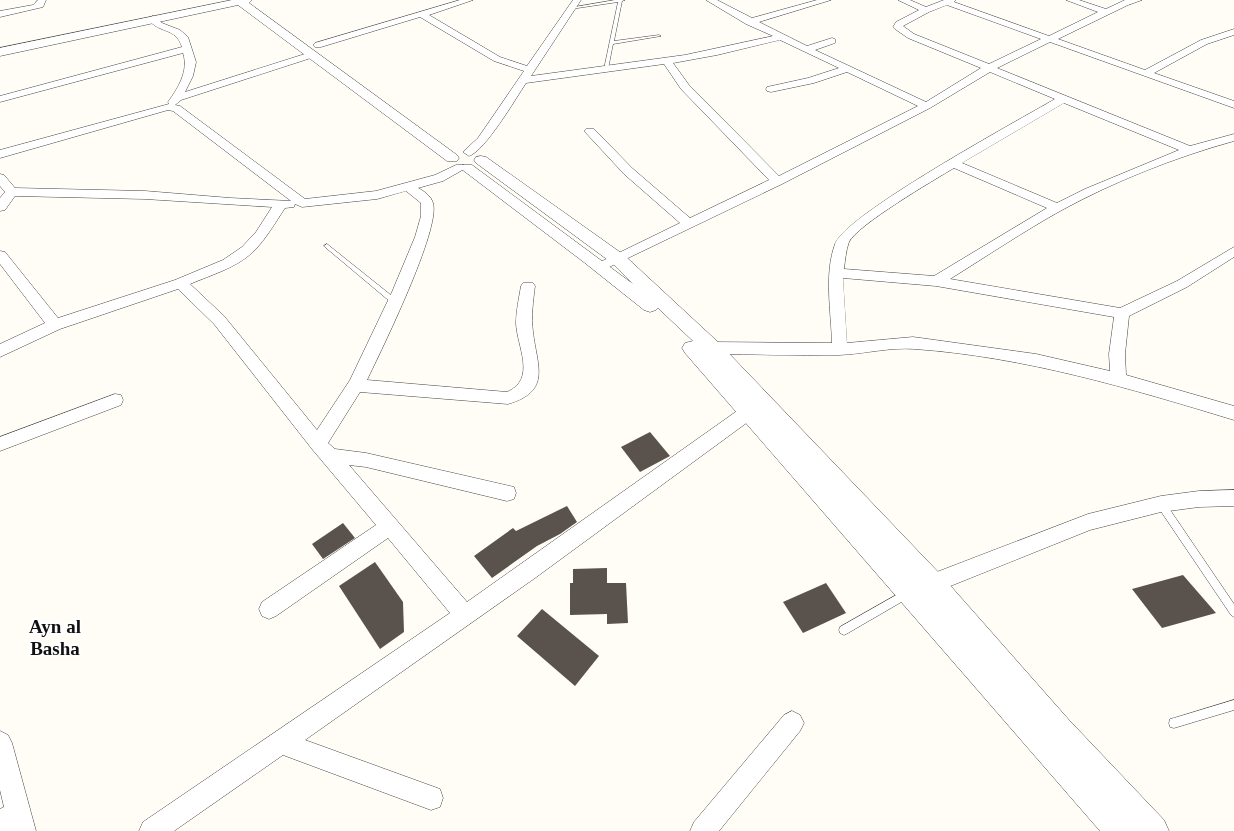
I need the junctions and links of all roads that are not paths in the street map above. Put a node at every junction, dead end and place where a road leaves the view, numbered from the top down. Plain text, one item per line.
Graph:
1 (42, 0) edge
2 (239, 0) edge
3 (256, 0) edge
4 (469, 0) edge
5 (710, 0) edge
6 (827, 0) edge
7 (902, 0) edge
8 (1070, 0) edge
9 (1121, 0) edge
10 (1138, 0) edge
11 (621, 1) edge
12 (949, 1) edge
13 (574, 4) edge
14 (926, 10) junction
15 (1102, 10) junction
16 (0, 14) edge
17 (421, 14) junction
18 (153, 19) junction
19 (750, 22) junction
20 (1234, 32) edge
21 (659, 36) dead end
22 (781, 37) junction
23 (1048, 38) junction
24 (832, 41) dead end
25 (612, 43) junction
26 (0, 49) edge
27 (187, 49) junction
28 (807, 49) junction
29 (315, 50) junction
30 (0, 52) edge
31 (667, 61) junction
32 (986, 67) junction
33 (606, 69) junction
34 (846, 69) junction
35 (530, 70) junction
36 (1146, 73) junction
37 (523, 80) junction
38 (771, 88) dead end
39 (177, 98) junction
40 (1064, 98) junction
41 (0, 99) edge
42 (921, 103) junction
43 (1234, 105) edge
44 (168, 107) junction
45 (590, 131) dead end
46 (445, 137) dead end
47 (1234, 138) edge
48 (1189, 150) junction
49 (0, 154) edge
50 (466, 156) junction
51 (953, 163) junction
52 (0, 178) edge
53 (774, 178) junction
54 (413, 185) junction
55 (11, 192) junction
56 (302, 202) junction
57 (281, 204) junction
58 (0, 208) edge
59 (1057, 208) junction
60 (685, 220) junction
61 (327, 246) dead end
62 (1234, 251) edge
63 (0, 255) edge
64 (605, 259) junction
65 (836, 274) junction
66 (936, 281) junction
67 (180, 283) junction
68 (528, 286) dead end
69 (395, 302) junction
70 (1122, 314) junction
71 (55, 325) junction
72 (712, 348) junction
73 (840, 349) junction
74 (0, 351) edge
75 (1118, 379) junction
76 (355, 385) junction
77 (115, 400) dead end
78 (750, 411) junction
79 (1234, 413) edge
80 (0, 444) edge
81 (324, 450) junction
82 (507, 493) dead end
83 (1234, 498) edge
84 (1162, 504) junction
85 (390, 526) junction
86 (932, 583) junction
87 (909, 592) junction
88 (269, 610) dead end
89 (1234, 612) edge
90 (464, 614) junction
91 (844, 630) dead end
92 (1234, 705) edge
93 (792, 723) dead end
94 (1174, 723) dead end
95 (0, 743) edge
96 (282, 743) junction
97 (431, 798) dead end
98 (14, 822) edge
99 (711, 828) edge
100 (152, 831) edge
101 (1121, 831) edge
102 (1153, 831) edge

1 - 16 street
2 - 18 street
2 - 26 street
2 - 29 street
3 - 29 street
4 - 17 street
5 - 19 street
6 - 19 street
7 - 14 street
8 - 15 street
9 - 15 street
10 - 15 street
11 - 13 lane
11 - 25 lane
12 - 14 street
12 - 23 street
13 - 35 street
14 - 32 street
15 - 23 street
17 - 29 street
17 - 35 street
18 - 27 street
18 - 30 street
19 - 22 street
20 - 36 street
21 - 25 lane
22 - 28 street
22 - 31 street
23 - 32 street
23 - 36 street
24 - 28 street
25 - 33 lane
27 - 39 street
27 - 41 street
28 - 34 street
29 - 39 street
29 - 46 street
29 - 50 street
31 - 33 street
31 - 53 street
32 - 40 street
32 - 42 street
33 - 37 street
34 - 38 street
34 - 42 street
35 - 37 street
36 - 43 street
37 - 50 street
39 - 44 street
40 - 48 street
40 - 51 street
42 - 53 street
44 - 49 street
44 - 56 street
45 - 60 street
47 - 48 street
48 - 59 street
50 - 54 street
50 - 64 street
51 - 59 street
51 - 65 street
52 - 55 street
53 - 60 street
54 - 56 street
54 - 69 street
55 - 57 street
55 - 58 street
56 - 57 street
57 - 67 street
59 - 66 street
60 - 64 street
61 - 69 lane
62 - 70 street
63 - 71 street
64 - 72 street
64 - 78 street
65 - 66 street
65 - 73 street
66 - 70 street
67 - 71 street
67 - 81 street
68 - 76 street
69 - 76 street
70 - 75 street
71 - 74 street
72 - 73 street
72 - 86 street
73 - 75 street
75 - 79 street
76 - 81 street
77 - 80 street
78 - 87 street
78 - 90 street
81 - 82 street
81 - 85 street
83 - 84 street
84 - 86 street
84 - 89 lane
85 - 88 street
85 - 90 street
86 - 87 street
86 - 102 street
87 - 91 lane
87 - 101 street
90 - 96 street
92 - 94 lane
93 - 99 street
95 - 98 street
96 - 97 street
96 - 100 street

